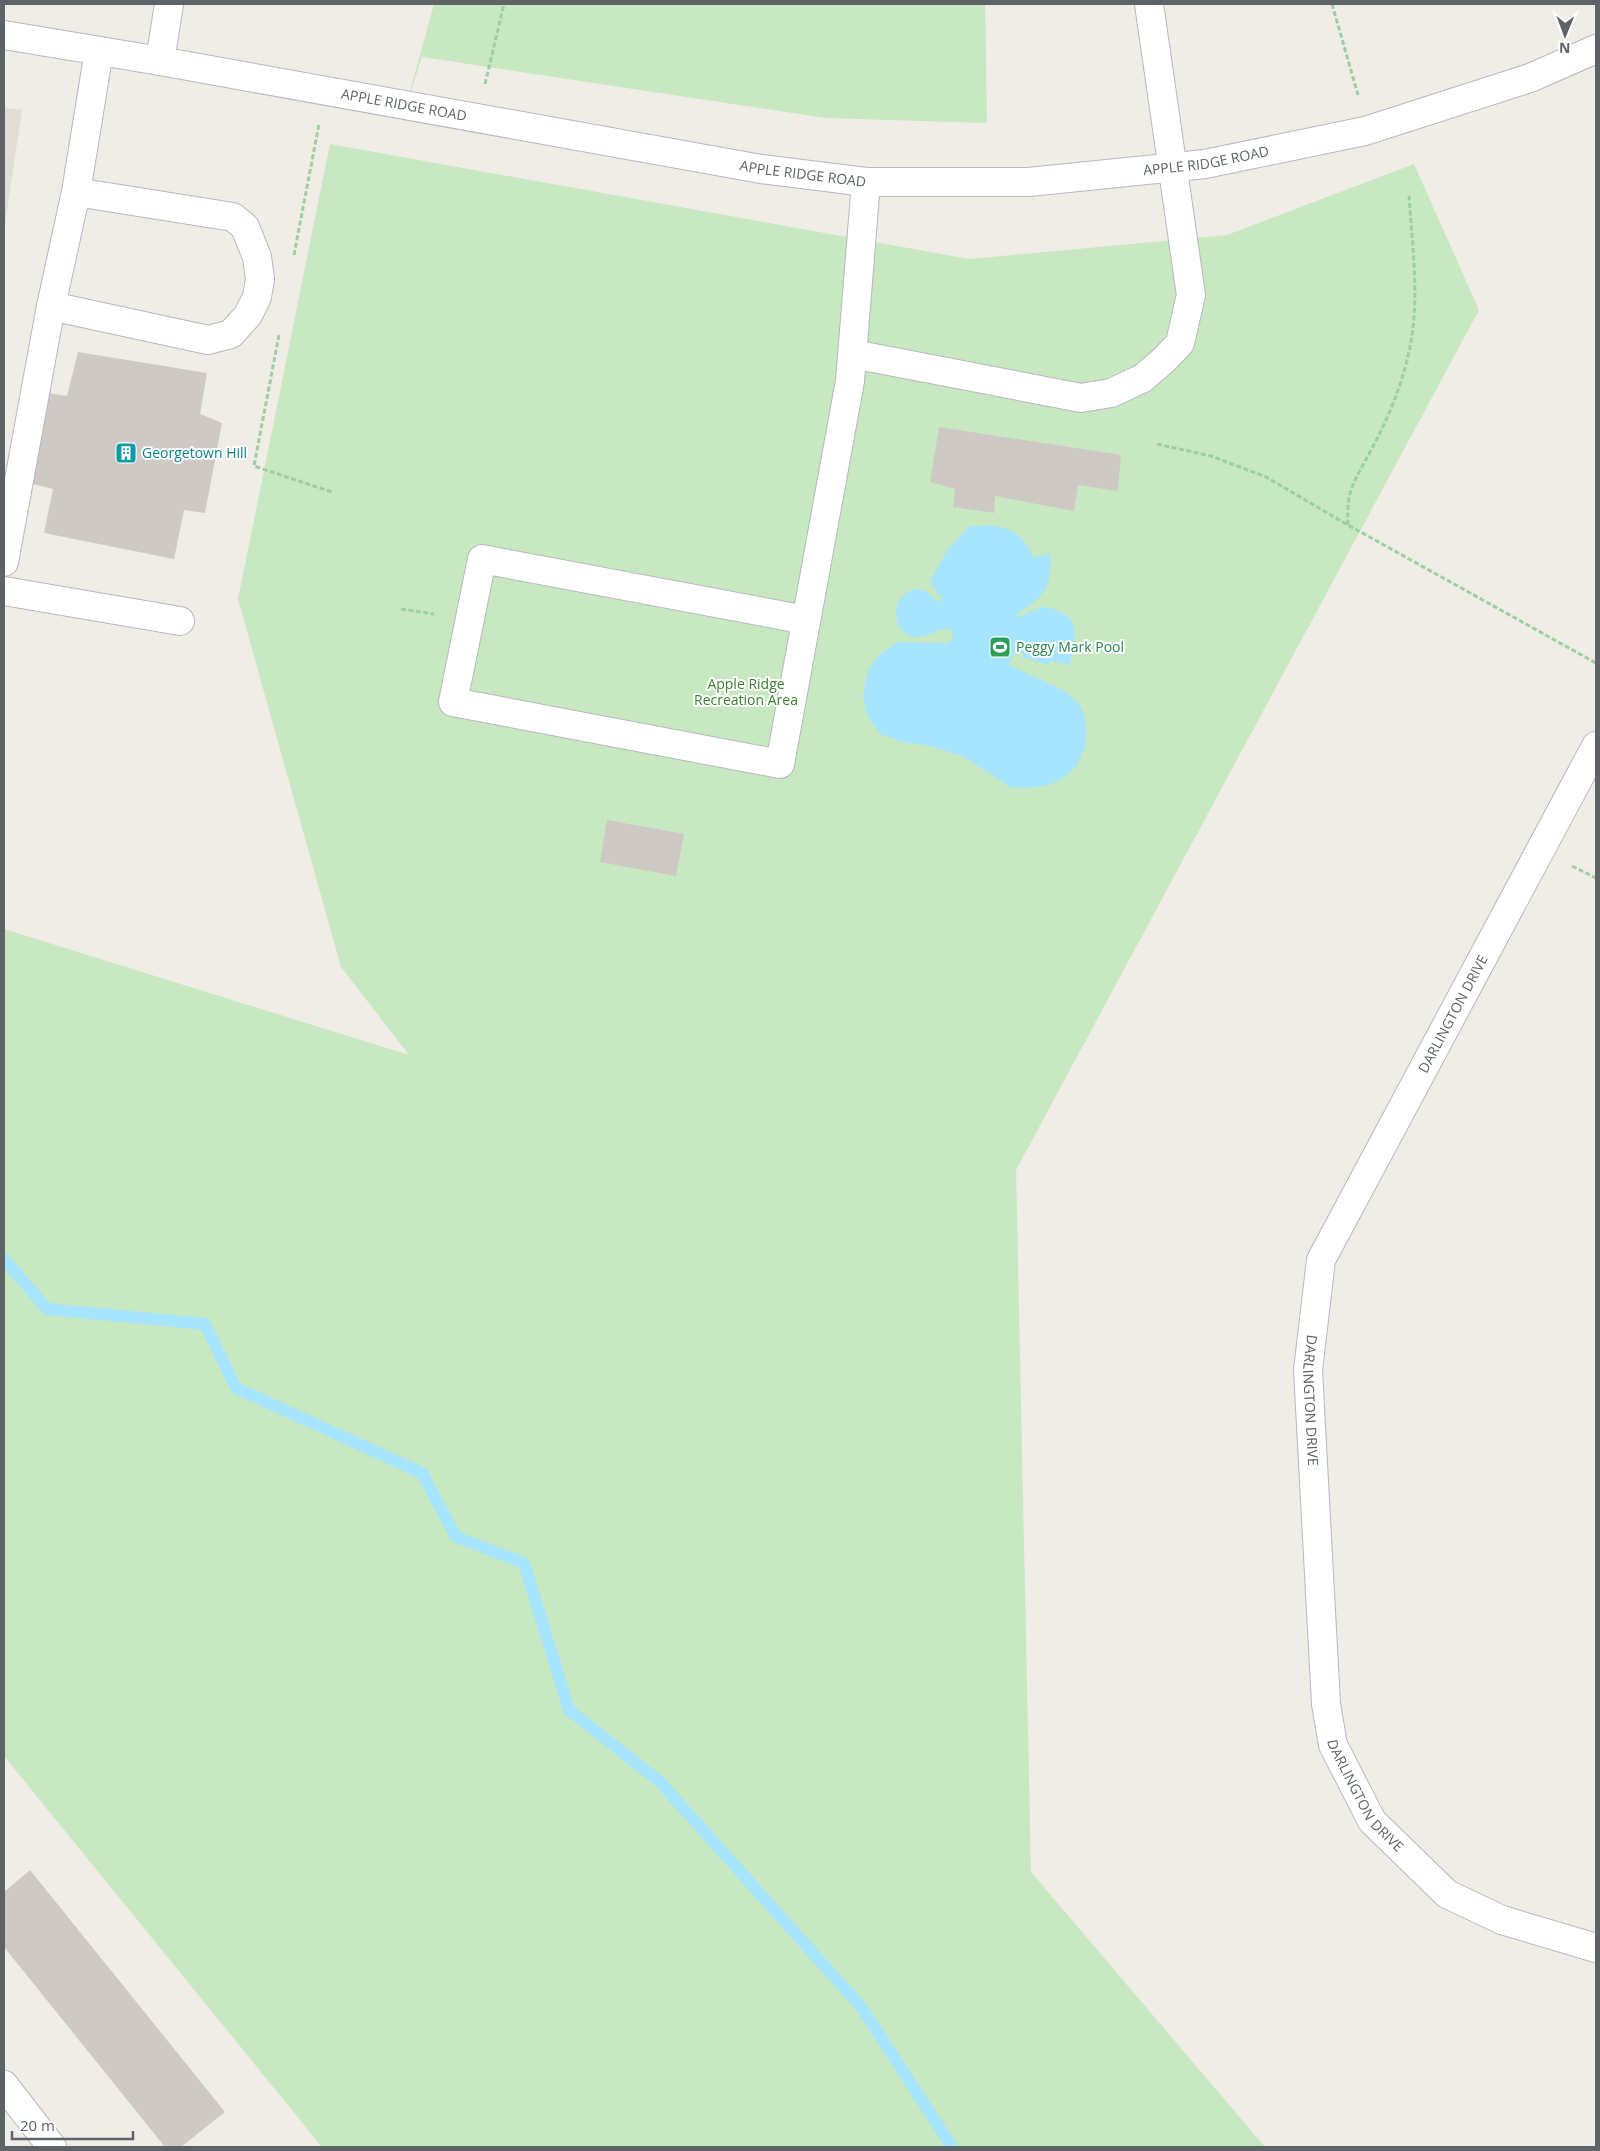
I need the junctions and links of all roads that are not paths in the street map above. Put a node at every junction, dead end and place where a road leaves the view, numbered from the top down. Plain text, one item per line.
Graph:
1 (169, 4) edge
2 (1149, 4) edge
3 (4, 35) edge
4 (1596, 49) edge
5 (99, 51) junction
6 (160, 61) junction
7 (1172, 168) junction
8 (866, 182) junction
9 (76, 192) junction
10 (51, 306) junction
11 (853, 354) junction
12 (4, 562) edge
13 (4, 591) edge
14 (806, 620) junction
15 (180, 621) dead end
16 (1596, 746) edge
17 (1596, 1948) edge
18 (4, 2085) edge
19 (52, 2147) edge

1 - 6 street
2 - 7 street
3 - 5 street, APPLE RIDGE ROAD
4 - 7 street, APPLE RIDGE ROAD
5 - 6 street, APPLE RIDGE ROAD
5 - 9 street
6 - 8 street, APPLE RIDGE ROAD
7 - 8 street, APPLE RIDGE ROAD
7 - 11 street
8 - 11 street
9 - 10 street
9 - 10 street
10 - 12 street
11 - 14 street
13 - 15 street
14 - 14 street
16 - 17 street, DARLINGTON DRIVE
18 - 19 street

